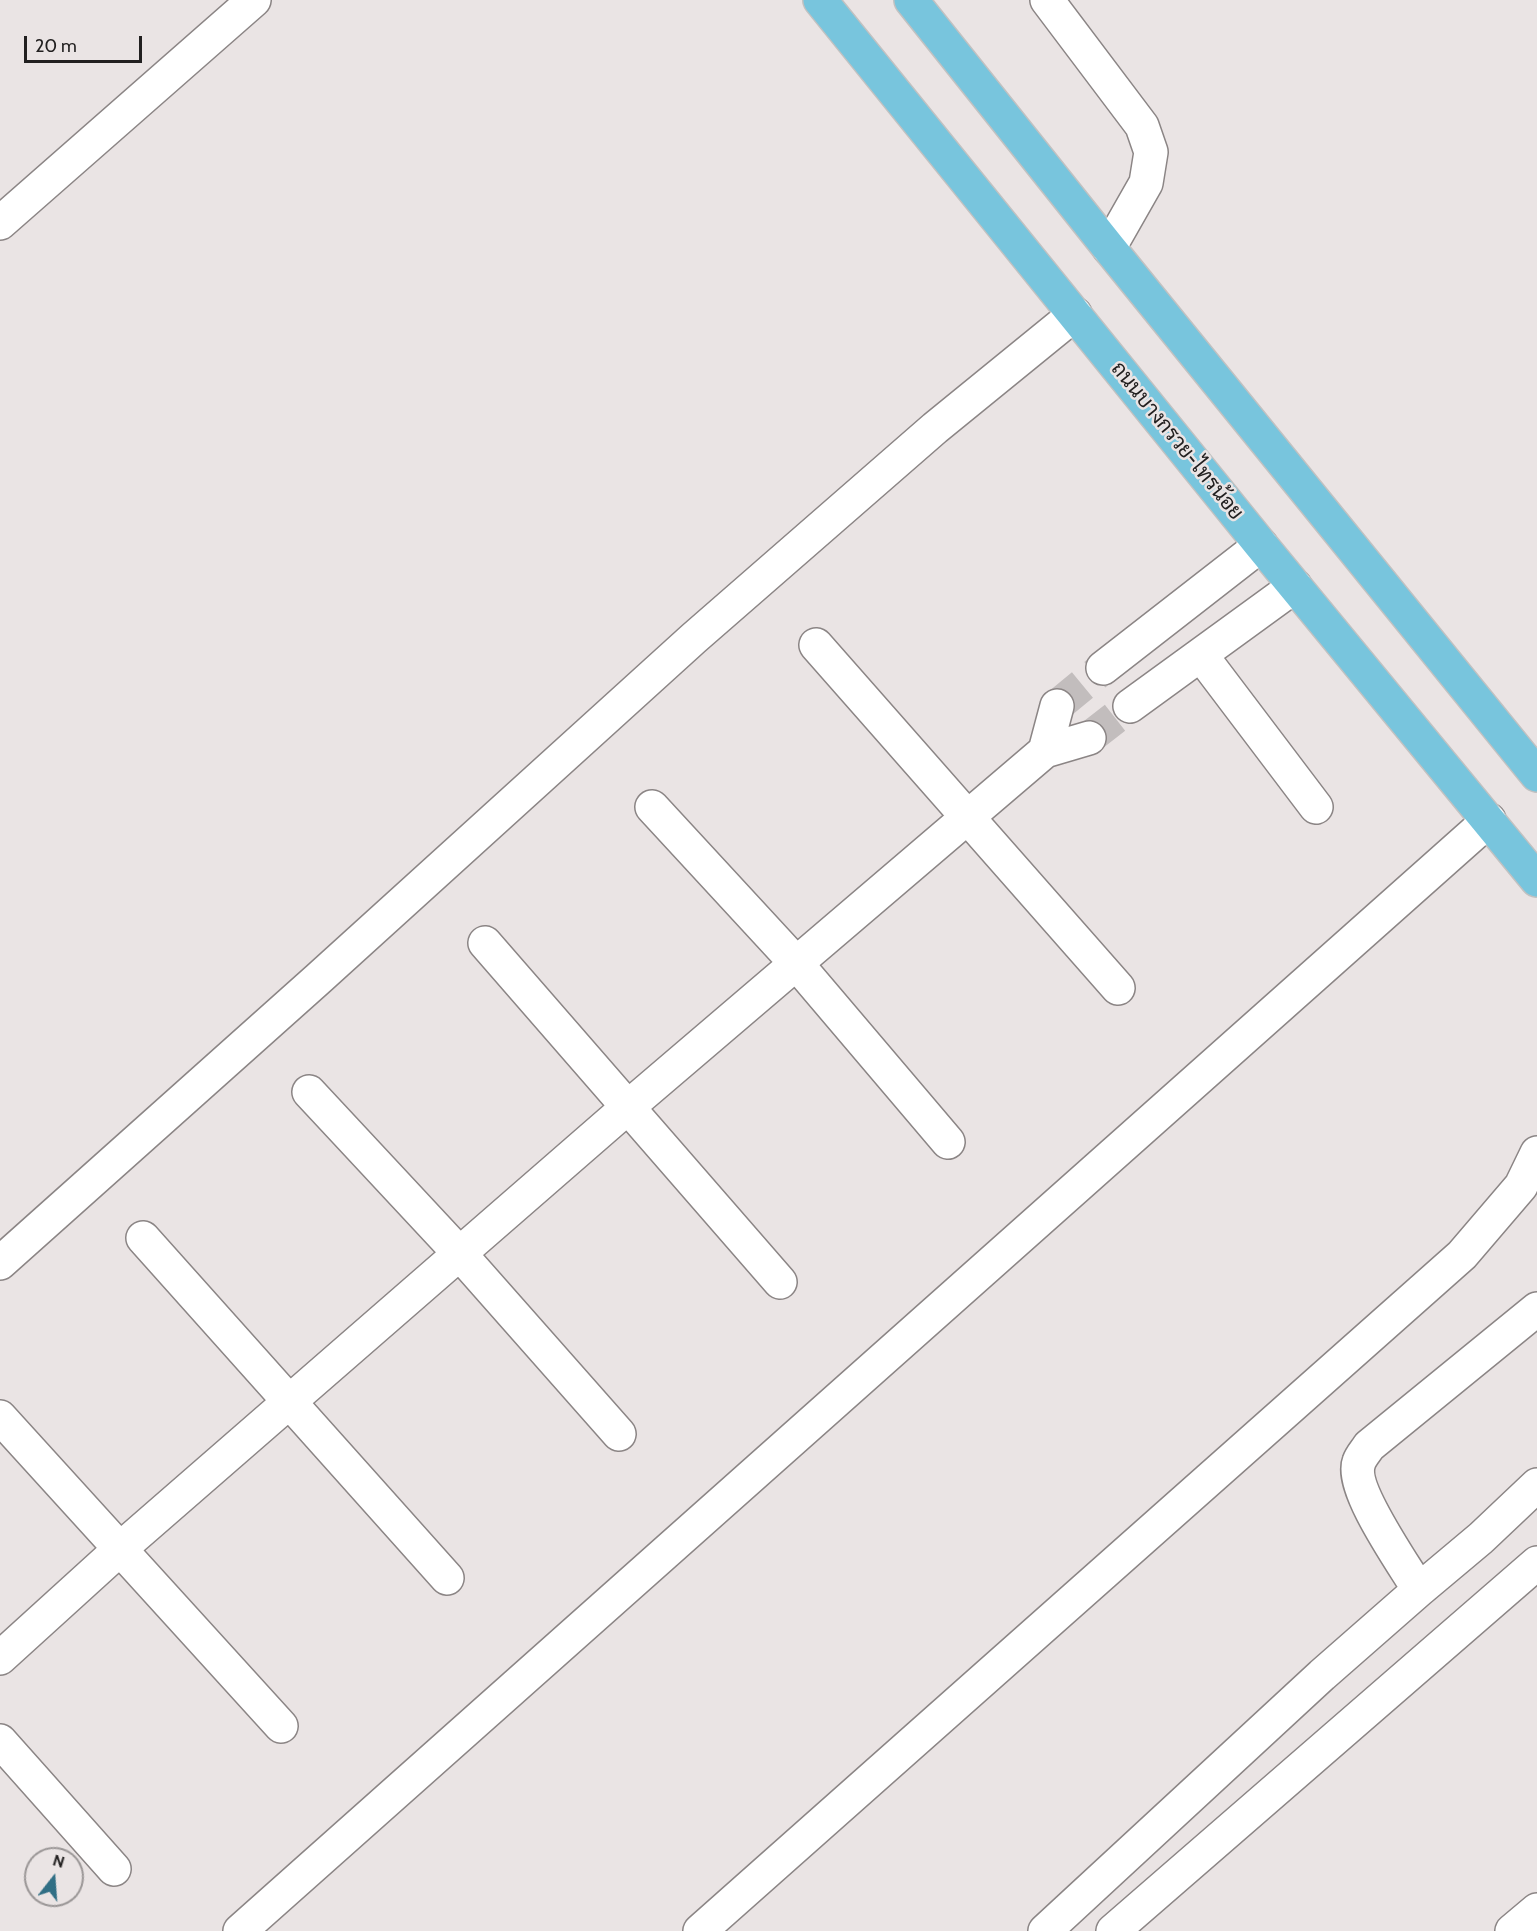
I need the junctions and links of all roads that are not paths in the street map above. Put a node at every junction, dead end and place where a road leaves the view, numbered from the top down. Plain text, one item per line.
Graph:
1 (254, 0) edge
2 (820, 0) edge
3 (912, 0) edge
4 (1047, 0) edge
5 (0, 223) edge
6 (1109, 248) junction
7 (1075, 314) junction
8 (1261, 545) junction
9 (1295, 586) junction
10 (816, 645) dead end
11 (1201, 655) junction
12 (1103, 668) tunnel mouth
13 (1057, 705) tunnel mouth
14 (1130, 706) tunnel mouth
15 (1089, 738) tunnel mouth
16 (1045, 751) junction
17 (1537, 775) edge
18 (652, 807) dead end
19 (1316, 807) dead end
20 (968, 818) junction
21 (1489, 820) junction
22 (1537, 880) edge
23 (485, 943) dead end
24 (796, 963) junction
25 (1118, 988) dead end
26 (309, 1092) dead end
27 (628, 1107) junction
28 (948, 1142) dead end
29 (1537, 1153) edge
30 (143, 1238) dead end
31 (460, 1254) junction
32 (0, 1263) edge
33 (780, 1282) dead end
34 (1537, 1309) edge
35 (290, 1401) junction
36 (0, 1417) edge
37 (619, 1434) dead end
38 (1537, 1485) edge
39 (120, 1550) junction
40 (1537, 1563) edge
41 (447, 1578) dead end
42 (1419, 1590) junction
43 (0, 1658) edge
44 (281, 1726) dead end
45 (0, 1741) edge
46 (114, 1869) dead end
47 (1537, 1910) edge
48 (240, 1931) edge
49 (700, 1931) edge
50 (1045, 1931) edge
51 (1113, 1931) edge
52 (1512, 1931) edge

1 - 5 street
2 - 7 main road, ถนนบางกรวย-ไทรน้อย
3 - 6 main road
4 - 6 street
6 - 17 main road
7 - 8 main road, ถนนบางกรวย-ไทรน้อย
7 - 32 street
8 - 9 main road, ถนนบางกรวย-ไทรน้อย
8 - 12 street
9 - 11 street
9 - 21 main road, ถนนบางกรวย-ไทรน้อย
10 - 20 street
11 - 14 street
11 - 19 street
13 - 16 street
15 - 16 street
16 - 20 street
18 - 24 street
20 - 24 street
20 - 25 street
21 - 22 main road, ถนนบางกรวย-ไทรน้อย
21 - 48 street
23 - 27 street
24 - 27 street
24 - 28 street
26 - 31 street
27 - 31 street
27 - 33 street
29 - 49 street
30 - 35 street
31 - 35 street
31 - 37 street
34 - 42 street
35 - 39 street
35 - 41 street
36 - 39 street
38 - 42 street
39 - 43 street
39 - 44 street
40 - 51 street
42 - 50 street
45 - 46 street
47 - 52 street

